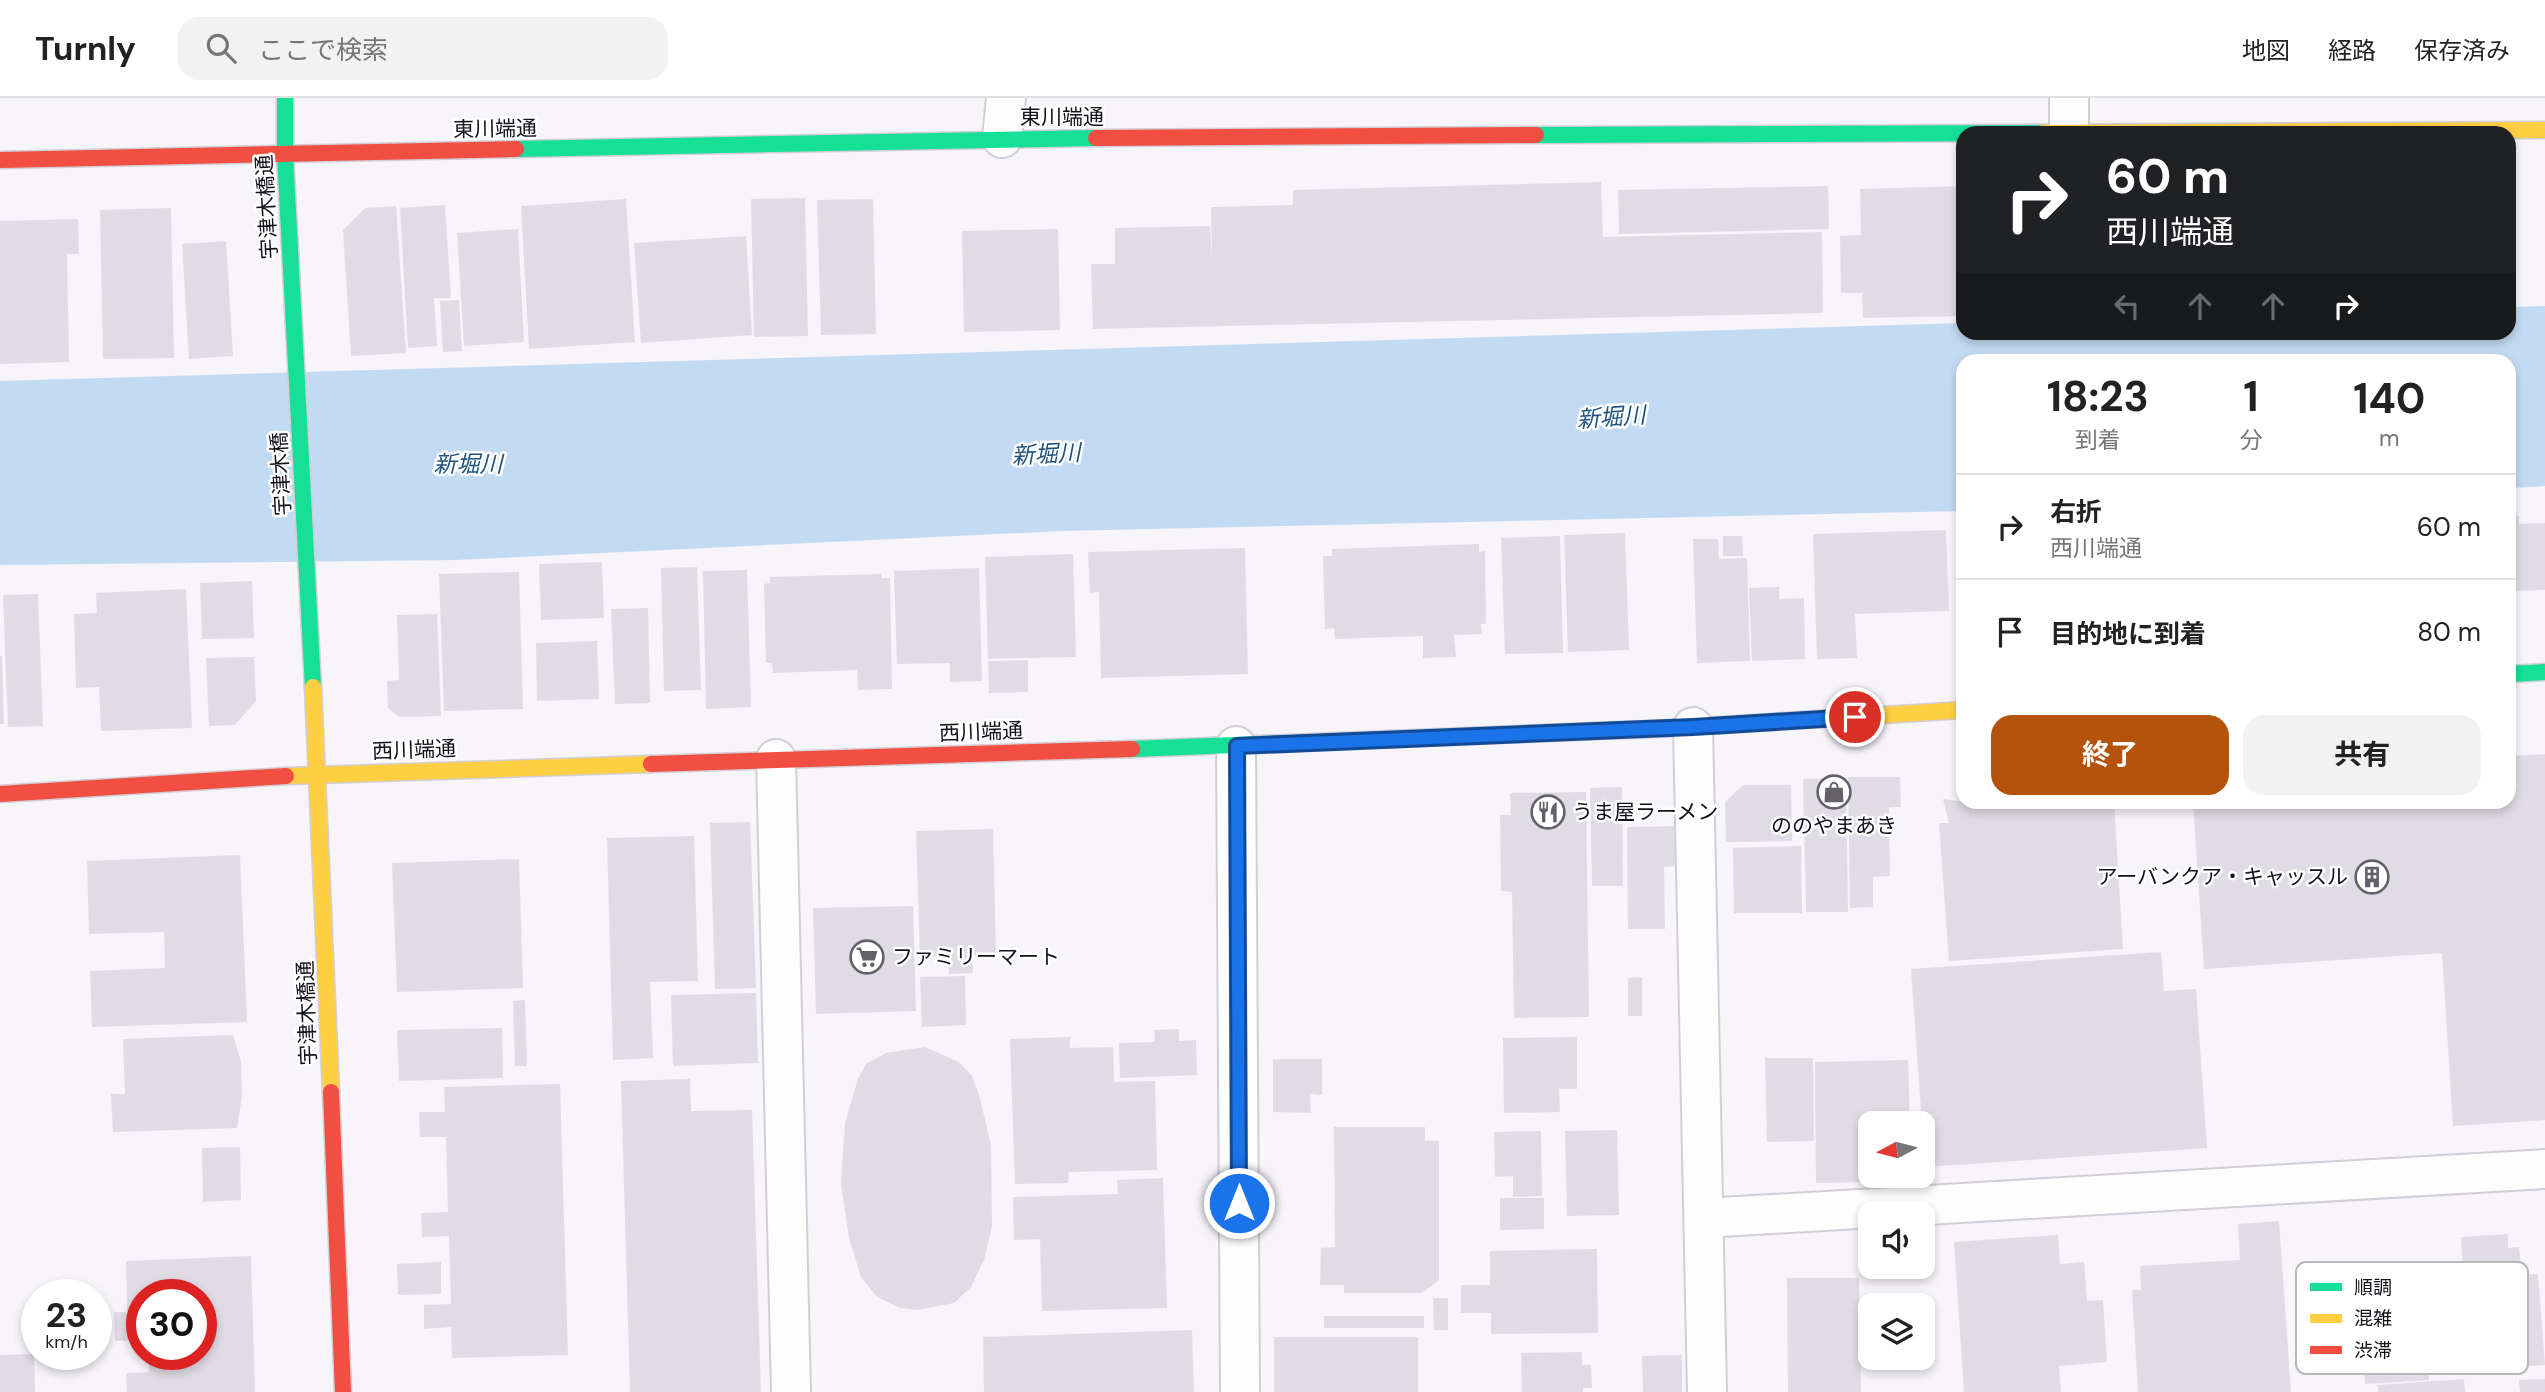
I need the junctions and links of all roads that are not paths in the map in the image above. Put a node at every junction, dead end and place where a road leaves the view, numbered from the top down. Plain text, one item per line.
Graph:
1 (285, 98) edge
2 (1006, 98) edge
3 (2069, 98) edge
4 (2069, 126) edge
5 (2516, 130) edge
6 (2545, 130) edge
7 (1956, 133) edge
8 (1002, 138) junction
9 (285, 155) junction
10 (0, 160) edge
11 (293, 314) joint
12 (310, 632) joint
13 (2545, 672) edge
14 (2516, 674) edge
15 (1956, 711) edge
16 (1693, 727) junction
17 (1237, 746) junction
18 (776, 759) junction
19 (318, 774) junction
20 (0, 794) edge
21 (2545, 1169) edge
22 (1704, 1218) junction
23 (343, 1392) edge
24 (791, 1392) edge
25 (1240, 1392) edge
26 (1707, 1392) edge

1 - 9 street, 宇津木橋通
2 - 8 street
3 - 4 street
5 - 6 street, 東川端通
7 - 8 street, 東川端通
8 - 9 street, 東川端通
9 - 10 street, 東川端通
9 - 11 street, 宇津木橋通
11 - 12 street, 宇津木橋
12 - 19 street, 宇津木橋通
13 - 14 street
15 - 16 street, 西川端通
16 - 17 street, 西川端通
16 - 22 street
17 - 18 street, 西川端通
17 - 25 street
18 - 19 street, 西川端通
18 - 24 street
19 - 20 street, 西川端通
19 - 23 street, 宇津木橋通
21 - 22 street
22 - 26 street

